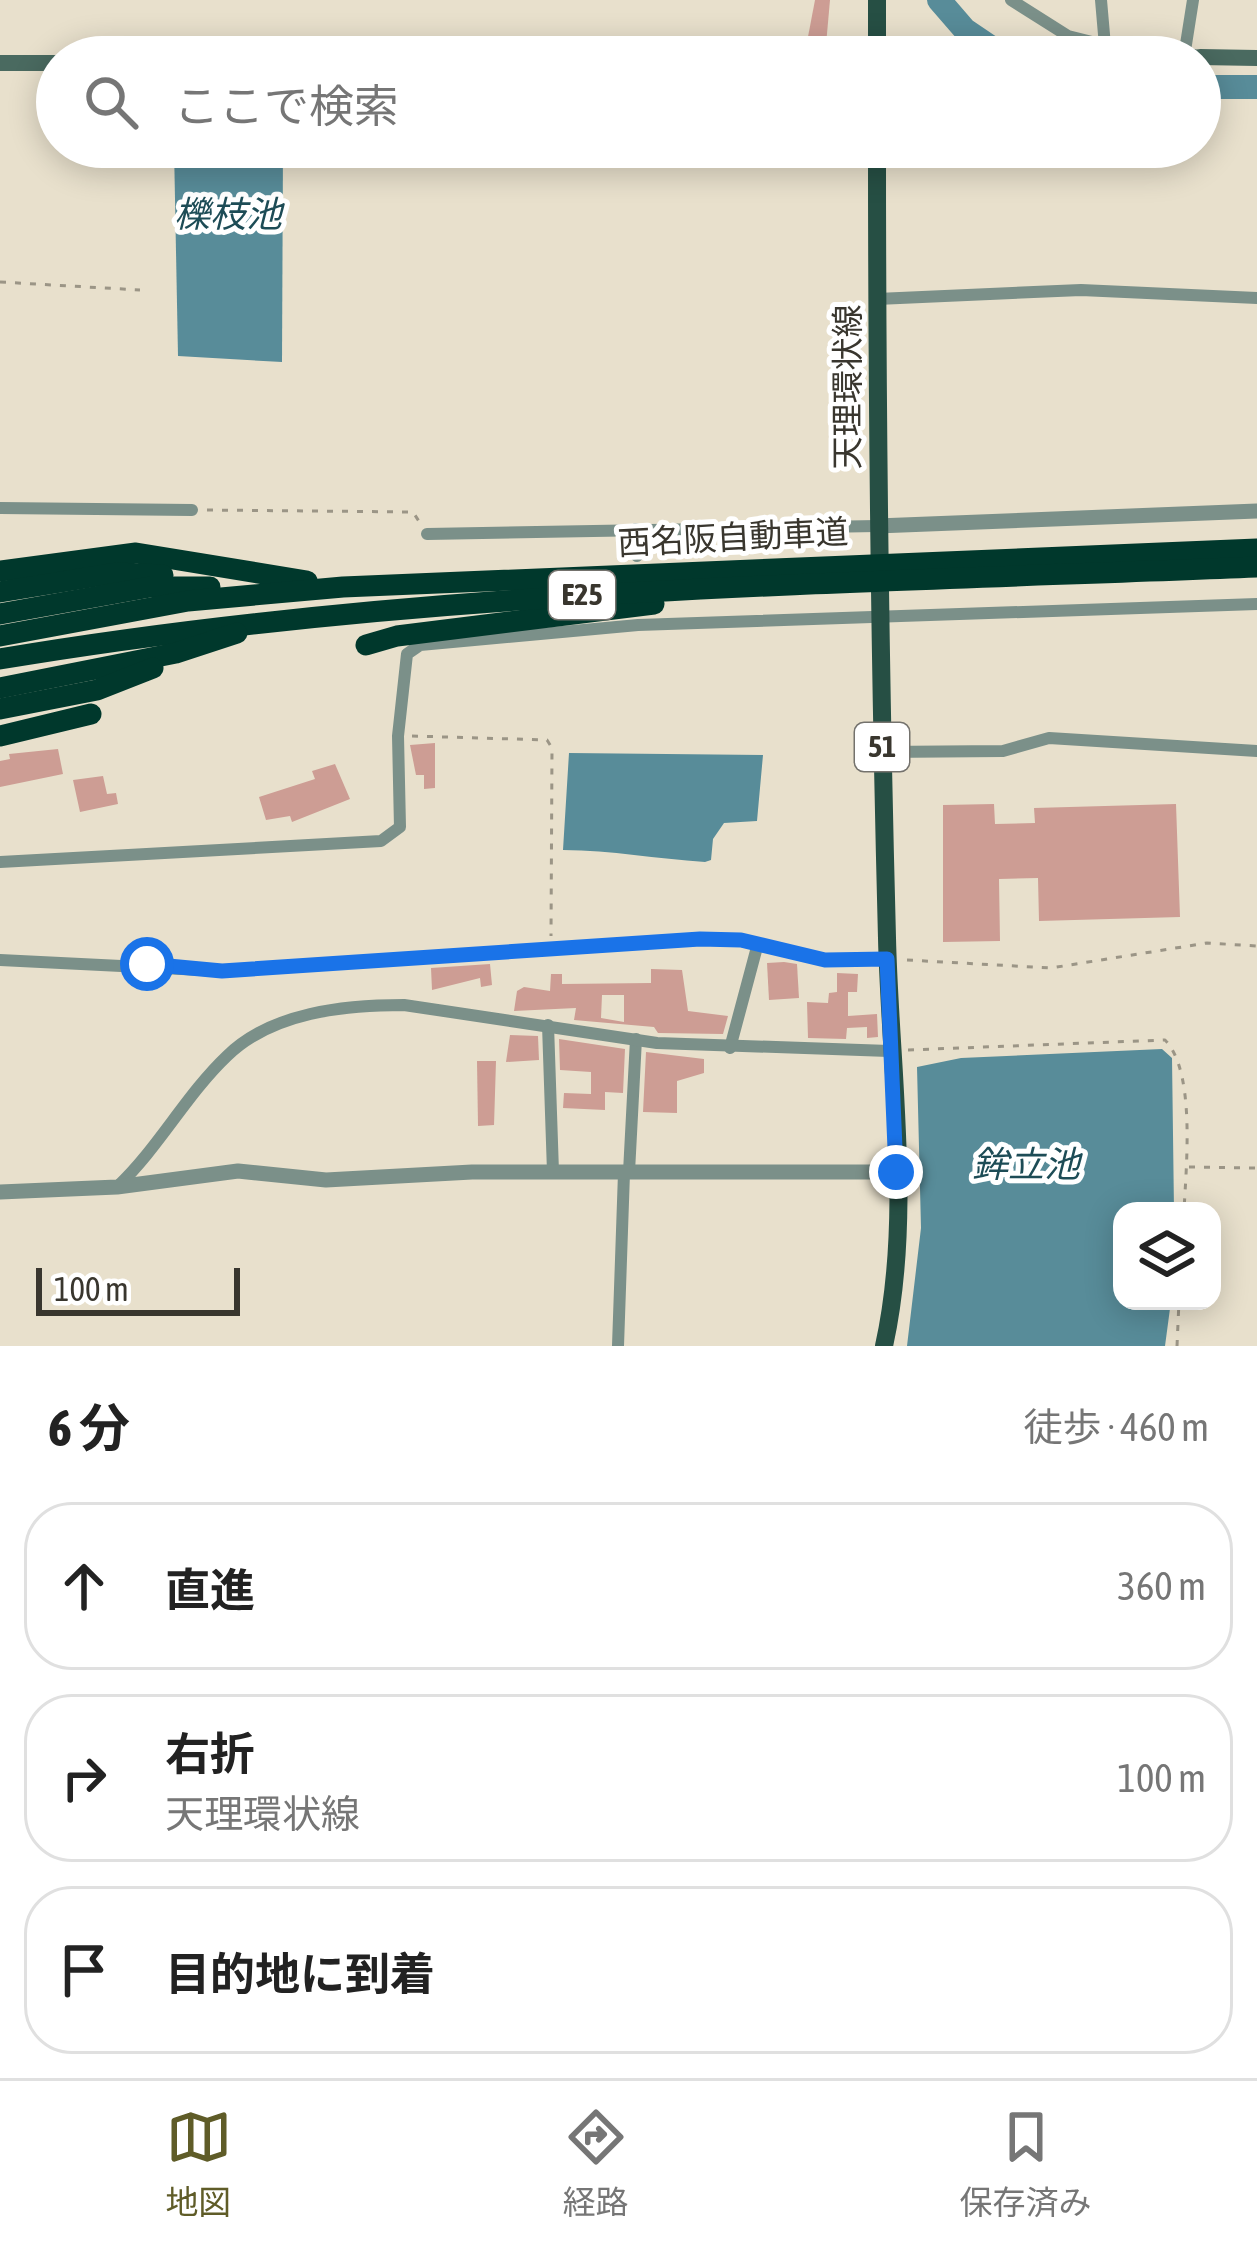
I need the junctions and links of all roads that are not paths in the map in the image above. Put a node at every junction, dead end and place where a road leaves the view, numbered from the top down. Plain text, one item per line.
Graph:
1 (877, 0) edge
2 (1011, 0) edge
3 (1101, 0) edge
4 (1193, 0) edge
5 (877, 36) edge
6 (1068, 36) edge
7 (1104, 36) edge
8 (1187, 36) edge
9 (1221, 57) edge
10 (1257, 58) edge
11 (0, 63) edge
12 (36, 64) edge
13 (877, 168) edge
14 (1257, 298) edge
15 (877, 299) junction
16 (0, 508) edge
17 (192, 510) road end
18 (1257, 511) edge
19 (877, 526) junction
20 (636, 530) junction
21 (427, 534) road end
22 (1257, 549) edge
23 (637, 556) dead end
24 (1257, 567) edge
25 (0, 571) edge
26 (891, 572) junction
27 (864, 573) junction
28 (0, 582) edge
29 (795, 584) junction
30 (343, 587) junction
31 (0, 592) edge
32 (0, 602) edge
33 (1257, 604) edge
34 (0, 614) edge
35 (301, 616) junction
36 (879, 619) junction
37 (0, 624) edge
38 (229, 635) junction
39 (0, 636) edge
40 (366, 646) dead end
41 (0, 663) edge
42 (0, 677) edge
43 (0, 688) edge
44 (0, 705) edge
45 (0, 724) edge
46 (0, 736) edge
47 (1257, 751) edge
48 (882, 752) junction
49 (0, 862) edge
50 (757, 947) junction
51 (887, 959) junction
52 (0, 960) edge
53 (548, 1025) junction
54 (636, 1039) junction
55 (730, 1048) junction
56 (889, 1051) junction
57 (554, 1172) junction
58 (896, 1172) junction
59 (627, 1173) junction
60 (118, 1187) junction
61 (0, 1192) edge
62 (618, 1346) edge
63 (884, 1346) edge

1 - 5 main road
2 - 6 street
3 - 7 street
4 - 8 street
9 - 10 main road
11 - 12 main road
13 - 15 main road, 天理環状線 / 51
14 - 15 street
15 - 19 main road, 天理環状線 / 51
16 - 17 street
18 - 19 street
19 - 20 street
19 - 36 main road, 天理環状線 / 51
20 - 21 street
20 - 23 street
22 - 26 highway, 西名阪自動車道 / E25
24 - 26 highway, 西名阪自動車道 / E25
25 - 30 highway
26 - 27 highway, 西名阪自動車道 / E25
27 - 29 highway, 西名阪自動車道 / E25
27 - 30 highway, 西名阪自動車道 / E25
28 - 30 highway
29 - 35 highway, 西名阪自動車道 / E25
29 - 40 highway
30 - 31 highway, E25
30 - 32 highway, E25
30 - 34 highway, E25
30 - 37 highway, E25
30 - 39 highway, 西名阪自動車道 / E25
33 - 36 street
35 - 38 highway, E25
35 - 41 highway, 西名阪自動車道 / E25
35 - 42 highway, E25
36 - 48 main road, 天理環状線 / 51
36 - 49 street
38 - 43 highway, E25
38 - 44 highway, E25
45 - 46 highway
47 - 48 street
48 - 51 main road, 天理環状線 / 51
50 - 51 street
50 - 52 street
50 - 55 street
51 - 56 main road, 天理環状線 / 51
53 - 54 street
53 - 57 street
53 - 60 street
54 - 55 street
54 - 59 street
55 - 56 street
56 - 58 main road, 天理環状線 / 51
57 - 59 street
57 - 60 street
58 - 59 street
58 - 63 main road, 天理環状線 / 51
59 - 62 street
60 - 61 street

